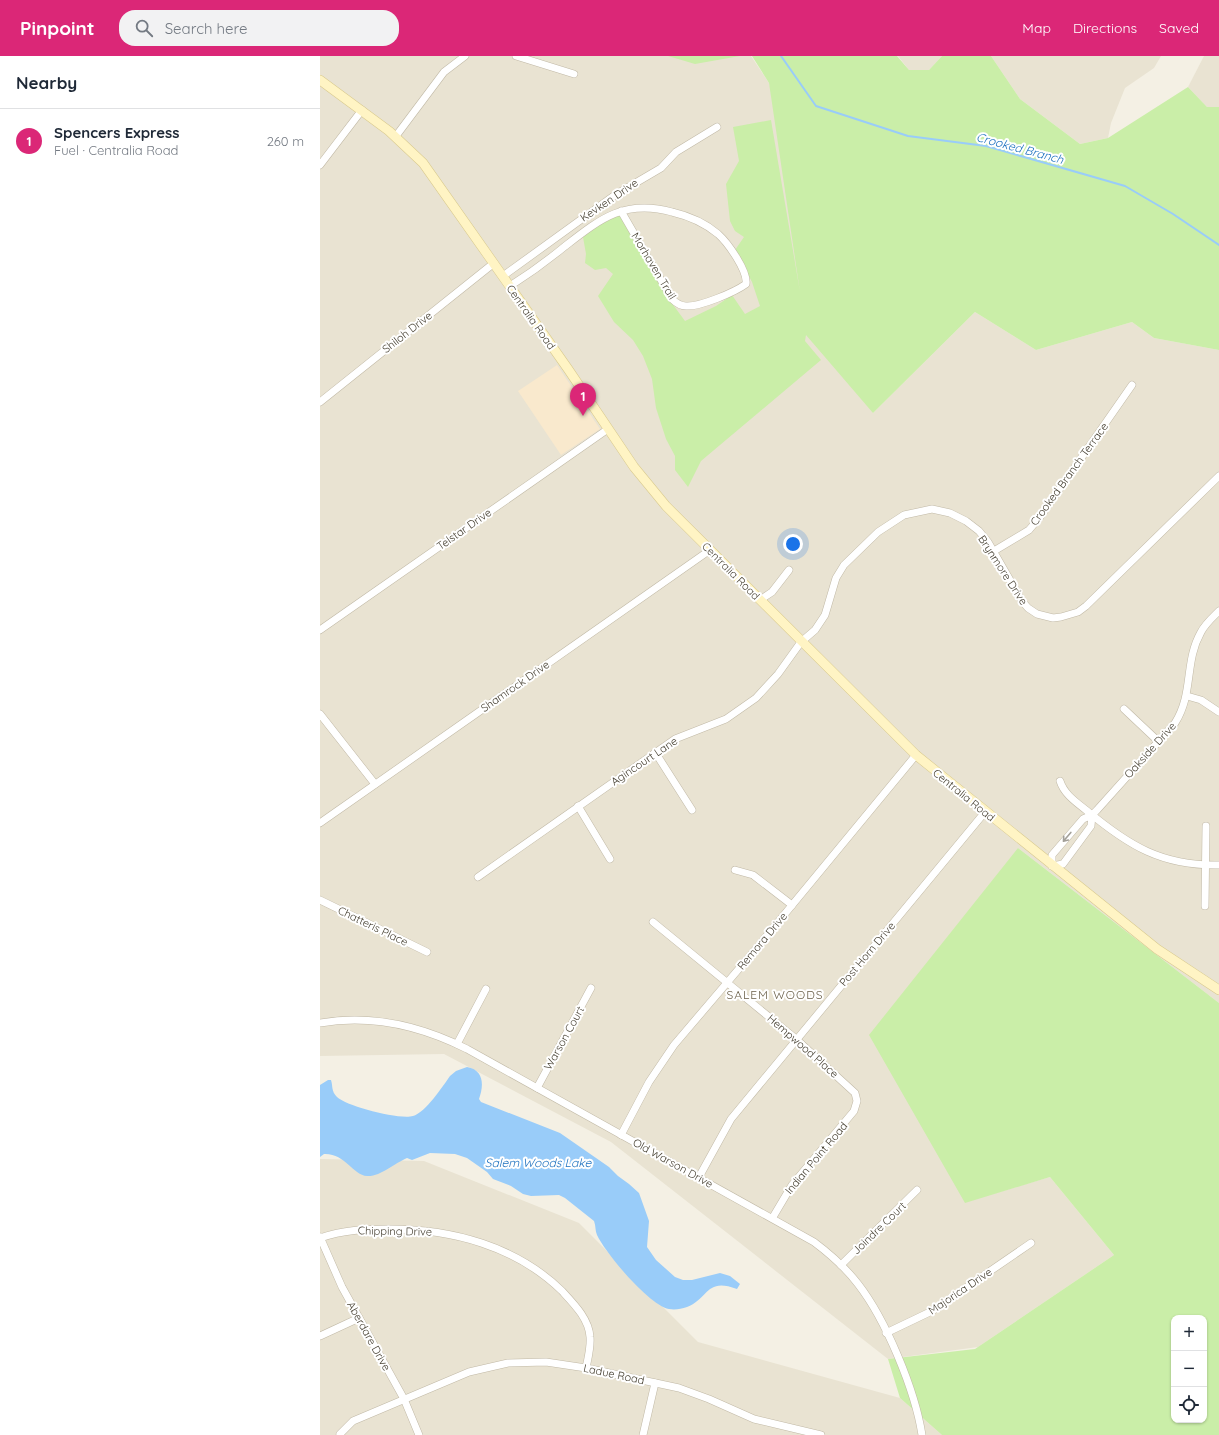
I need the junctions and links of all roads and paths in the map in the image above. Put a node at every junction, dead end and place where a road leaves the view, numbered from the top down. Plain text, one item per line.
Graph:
1 (465, 56) edge
2 (516, 56) edge
3 (574, 74) dead end
4 (320, 80) edge
5 (362, 110) junction
6 (717, 127) dead end
7 (396, 136) junction
8 (320, 165) edge
9 (621, 211) junction
10 (494, 263) junction
11 (502, 276) junction
12 (510, 286) junction
13 (1132, 385) dead end
14 (320, 402) edge
15 (608, 429) junction
16 (1219, 476) edge
17 (710, 550) junction
18 (994, 551) junction
19 (789, 570) dead end
20 (760, 600) junction
21 (1219, 611) edge
22 (320, 630) edge
23 (802, 642) junction
24 (1187, 696) junction
25 (1124, 709) dead end
26 (1219, 712) edge
27 (320, 714) edge
28 (1159, 742) junction
29 (655, 752) junction
30 (916, 755) junction
31 (1060, 781) dead end
32 (376, 784) junction
33 (578, 806) junction
34 (692, 810) dead end
35 (985, 812) junction
36 (1092, 816) junction
37 (320, 823) edge
38 (1206, 826) dead end
39 (610, 859) dead end
40 (1206, 865) junction
41 (1219, 865) edge
42 (1052, 866) junction
43 (736, 870) dead end
44 (478, 877) dead end
45 (320, 900) edge
46 (792, 905) junction
47 (1205, 906) dead end
48 (653, 922) dead end
49 (427, 952) dead end
50 (728, 982) junction
51 (591, 988) dead end
52 (486, 989) dead end
53 (1219, 990) edge
54 (320, 1023) edge
55 (796, 1040) junction
56 (457, 1044) junction
57 (537, 1088) junction
58 (857, 1098) joint
59 (621, 1134) junction
60 (698, 1178) junction
61 (917, 1190) dead end
62 (773, 1218) junction
63 (320, 1238) edge
64 (1031, 1243) dead end
65 (841, 1265) junction
66 (359, 1318) junction
67 (886, 1333) junction
68 (320, 1336) edge
69 (586, 1368) junction
70 (655, 1383) junction
71 (404, 1399) junction
72 (340, 1434) edge
73 (419, 1435) edge
74 (643, 1435) edge
75 (821, 1435) edge
76 (922, 1435) edge

1 - 7 street
2 - 3 street
4 - 5 main road, Centralia Road
5 - 7 main road, Centralia Road
5 - 8 street
6 - 11 street, Kevken Drive
7 - 10 main road, Centralia Road
9 - 9 street, Morhaven Trail
9 - 12 street, Morhaven Trail
10 - 11 main road, Centralia Road
10 - 14 street, Shiloh Drive
11 - 12 main road, Centralia Road
12 - 15 main road, Centralia Road
13 - 18 street, Crooked Branch Terrace
15 - 17 main road, Centralia Road
15 - 22 street, Telstar Drive
16 - 18 street, Brynmore Drive
17 - 20 main road, Centralia Road
17 - 32 street, Shamrock Drive
18 - 23 street, Brynmore Drive
19 - 20 street
20 - 23 main road, Centralia Road
21 - 24 street, Oakside Drive
23 - 29 street, Agincourt Lane
23 - 30 main road, Centralia Road
24 - 26 street
24 - 28 street, Oakside Drive
25 - 28 street
27 - 32 street
28 - 36 street, Oakside Drive
29 - 33 street, Agincourt Lane
29 - 34 street
30 - 35 main road, Centralia Road
30 - 46 street, Remora Drive
31 - 36 street
32 - 37 street, Shamrock Drive
33 - 39 street
33 - 44 street, Agincourt Lane
35 - 42 main road, Centralia Road
35 - 55 street, Post Horn Drive
36 - 40 street
36 - 42 street, Oakside Drive
36 -> 42 street, Oakside Drive
38 - 40 street
40 - 41 street
40 - 47 street
42 - 53 main road, Centralia Road
43 - 46 street
45 - 49 street, Chatteris Place
46 - 50 street, Remora Drive
48 - 50 street, Hempwood Place
50 - 55 street, Hempwood Place
50 - 59 street, Remora Drive
51 - 57 street, Warson Court
52 - 56 street
54 - 56 street, Old Warson Drive
55 - 58 street, Hempwood Place
55 - 60 street, Post Horn Drive
56 - 57 street, Old Warson Drive
57 - 59 street, Old Warson Drive
58 - 62 street, Indian Point Road
59 - 60 street, Old Warson Drive
60 - 62 street, Old Warson Drive
61 - 65 street, Joindre Court
62 - 65 street, Old Warson Drive
63 - 66 street, Aberdare Drive
63 - 69 street, Chipping Drive
64 - 67 street, Majorica Drive
65 - 67 street, Old Warson Drive
66 - 68 street
66 - 71 street, Aberdare Drive
67 - 76 street, Old Warson Drive
69 - 70 street, Ladue Road
69 - 71 street, Ladue Road
70 - 74 street
70 - 75 street, Ladue Road
71 - 72 street, Ladue Road
71 - 73 street, Aberdare Drive

